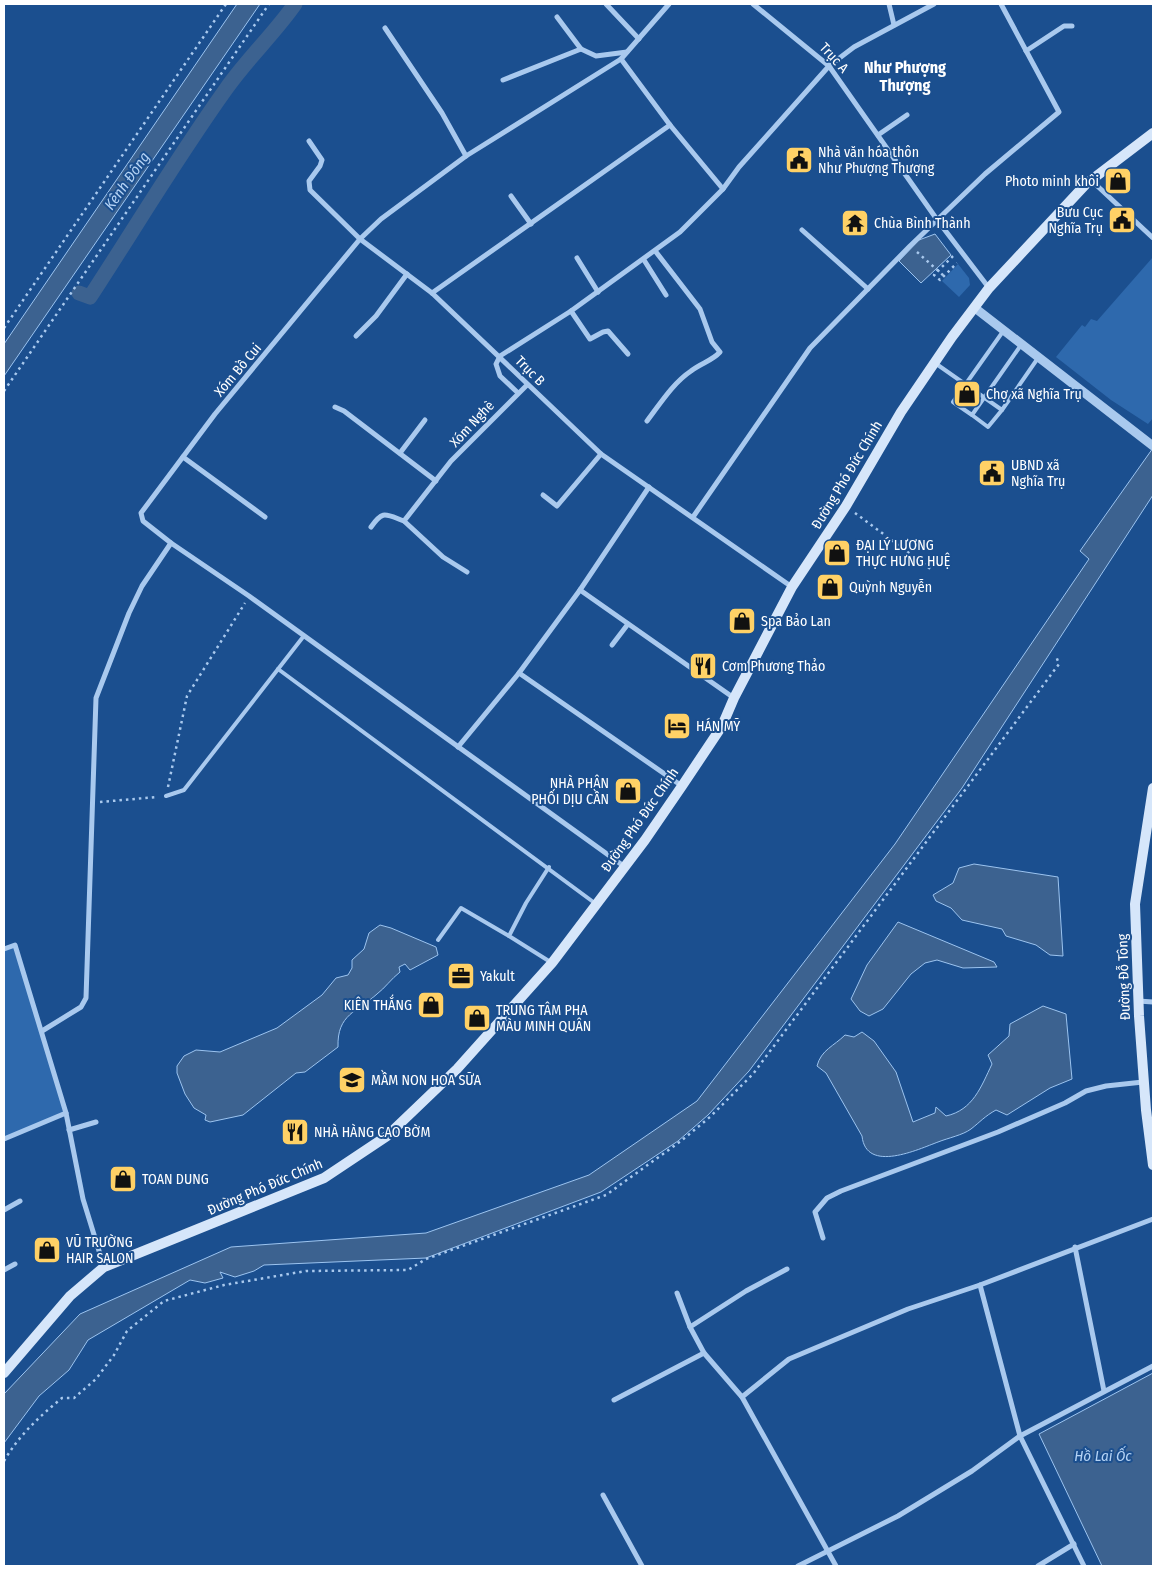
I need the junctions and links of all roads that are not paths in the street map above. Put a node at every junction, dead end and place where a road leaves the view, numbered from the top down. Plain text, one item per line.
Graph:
1 (606, 4) edge
2 (669, 4) edge
3 (753, 4) edge
4 (889, 4) edge
5 (934, 4) edge
6 (1001, 4) edge
7 (557, 17) dead end
8 (894, 25) junction
9 (1072, 26) dead end
10 (385, 28) dead end
11 (639, 40) junction
12 (581, 49) junction
13 (1026, 51) junction
14 (628, 52) junction
15 (621, 59) junction
16 (830, 66) junction
17 (503, 80) dead end
18 (907, 115) dead end
19 (670, 126) junction
20 (1153, 132) edge
21 (878, 135) junction
22 (309, 141) dead end
23 (466, 156) junction
24 (1092, 181) junction
25 (724, 189) junction
26 (511, 196) dead end
27 (938, 220) junction
28 (531, 224) junction
29 (802, 230) dead end
30 (1153, 238) edge
31 (360, 239) junction
32 (656, 252) junction
33 (577, 258) dead end
34 (644, 260) junction
35 (407, 274) junction
36 (989, 288) junction
37 (868, 289) junction
38 (598, 292) junction
39 (432, 293) junction
40 (666, 295) dead end
41 (975, 308) junction
42 (571, 311) junction
43 (1004, 330) junction
44 (356, 336) dead end
45 (1022, 344) junction
46 (628, 354) dead end
47 (500, 356) junction
48 (1039, 357) junction
49 (935, 362) junction
50 (966, 384) junction
51 (527, 385) junction
52 (517, 392) junction
53 (984, 397) junction
54 (335, 407) dead end
55 (1002, 410) junction
56 (972, 415) junction
57 (426, 420) dead end
58 (647, 421) dead end
59 (1150, 443) edge
60 (400, 453) junction
61 (601, 454) junction
62 (183, 457) junction
63 (436, 481) junction
64 (649, 487) junction
65 (543, 495) dead end
66 (265, 517) dead end
67 (693, 517) junction
68 (404, 521) junction
69 (371, 527) dead end
70 (171, 543) junction
71 (467, 572) dead end
72 (792, 588) junction
73 (580, 590) junction
74 (628, 624) junction
75 (303, 637) junction
76 (612, 645) dead end
77 (278, 669) junction
78 (519, 673) junction
79 (734, 698) junction
80 (458, 747) junction
81 (682, 786) junction
82 (1153, 788) edge
83 (166, 796) road end
84 (549, 867) junction
85 (625, 867) junction
86 (597, 904) junction
87 (510, 936) junction
88 (438, 940) dead end
89 (4, 949) edge
90 (552, 963) junction
91 (1138, 1000) junction
92 (1153, 1002) edge
93 (42, 1031) junction
94 (1144, 1082) junction
95 (1150, 1110) edge
96 (66, 1113) junction
97 (96, 1122) dead end
98 (69, 1130) junction
99 (4, 1139) edge
100 (1153, 1165) edge
101 (20, 1201) dead end
102 (4, 1210) edge
103 (1153, 1219) edge
104 (824, 1238) dead end
105 (1075, 1247) junction
106 (15, 1264) dead end
107 (104, 1267) junction
108 (787, 1269) dead end
109 (4, 1270) edge
110 (980, 1285) junction
111 (676, 1293) dead end
112 (690, 1327) junction
113 (704, 1353) junction
114 (1153, 1366) edge
115 (4, 1373) edge
116 (1104, 1391) junction
117 (742, 1397) junction
118 (614, 1400) dead end
119 (1020, 1436) junction
120 (603, 1495) dead end
121 (1074, 1544) junction
122 (830, 1551) junction
123 (642, 1566) edge
124 (798, 1566) edge
125 (836, 1566) edge
126 (1038, 1566) edge
127 (1084, 1566) edge

1 - 11 street
2 - 11 street, Xóm Bồ Cui
3 - 16 street, Trục A
4 - 8 street
5 - 8 street
6 - 13 street
7 - 12 street
8 - 16 street
9 - 13 street
10 - 23 street
11 - 14 street, Xóm Bồ Cui
12 - 14 street
12 - 17 street
13 - 27 street
14 - 15 street, Xóm Bồ Cui
15 - 19 street
15 - 23 street, Xóm Bồ Cui
16 - 21 street, Trục A
16 - 25 street
18 - 21 street
19 - 25 street
19 - 28 street
20 - 24 main road, Đường Phó Đức Chính
21 - 27 street, Trục A
22 - 31 street, Trục B
23 - 31 street, Xóm Bồ Cui
24 - 30 street
24 - 36 main road, Đường Phó Đức Chính
25 - 32 street
26 - 28 street
27 - 36 street, Trục A
27 - 37 street
28 - 39 street
29 - 37 street
31 - 35 street, Trục B
31 - 62 street, Xóm Bồ Cui
32 - 34 street
32 - 58 street
33 - 38 street
34 - 38 street
34 - 40 street
35 - 39 street, Trục B
35 - 44 street
36 - 41 main road, Đường Phó Đức Chính
37 - 67 street
38 - 42 street
39 - 47 street, Trục B
41 - 43 street
41 - 49 main road, Đường Phó Đức Chính
42 - 46 street
42 - 47 street
43 - 45 street
43 - 50 lane
45 - 48 street
45 - 53 lane
47 - 51 street, Trục B
47 - 52 street
48 - 55 lane
48 - 59 street
49 - 50 lane
49 - 72 main road, Đường Phó Đức Chính
50 - 53 lane
50 - 56 lane
51 - 52 street, Xóm Nghè
51 - 61 street, Trục B
52 - 63 street, Xóm Nghè
53 - 55 lane
53 - 56 lane
54 - 60 street
55 - 56 lane
57 - 60 street
60 - 63 street
61 - 64 street, Trục B
61 - 65 street
62 - 66 street
62 - 70 street, Xóm Bồ Cui
63 - 68 street, Xóm Nghè
64 - 67 street, Trục B
64 - 73 street
67 - 72 street, Trục B
68 - 69 street
68 - 71 street
70 - 75 street
70 - 93 street
72 - 79 main road, Đường Phó Đức Chính
73 - 74 street
73 - 78 street
74 - 76 street
74 - 79 street
75 - 77 lane
75 - 80 street
77 - 83 lane
77 - 84 lane
78 - 80 street
78 - 81 street
79 - 81 main road, Đường Phó Đức Chính
80 - 85 street
81 - 85 main road, Đường Phó Đức Chính
82 - 91 main road, Đường Đỗ Tông
84 - 86 lane
84 - 87 lane
85 - 86 main road, Đường Phó Đức Chính
86 - 90 main road, Đường Phó Đức Chính
87 - 88 lane
87 - 90 lane
89 - 93 street
90 - 107 main road, Đường Phó Đức Chính
91 - 92 street
91 - 94 main road, Đường Đỗ Tông
93 - 96 street
94 - 95 main road, Đường Đỗ Tông
94 - 104 street
95 - 100 main road, Đường Đỗ Tông
96 - 98 street
96 - 99 street
97 - 98 street
98 - 107 street
101 - 102 street
103 - 105 street
105 - 110 street
105 - 116 street
106 - 109 street
107 - 115 main road, Đường Phó Đức Chính
108 - 112 street
110 - 117 street
110 - 119 street
111 - 112 street
112 - 113 street
113 - 117 street
113 - 118 street
114 - 116 street
116 - 119 street
117 - 122 street
119 - 121 street
119 - 122 street
120 - 123 street
121 - 126 street
121 - 127 street
122 - 124 street
122 - 125 street

